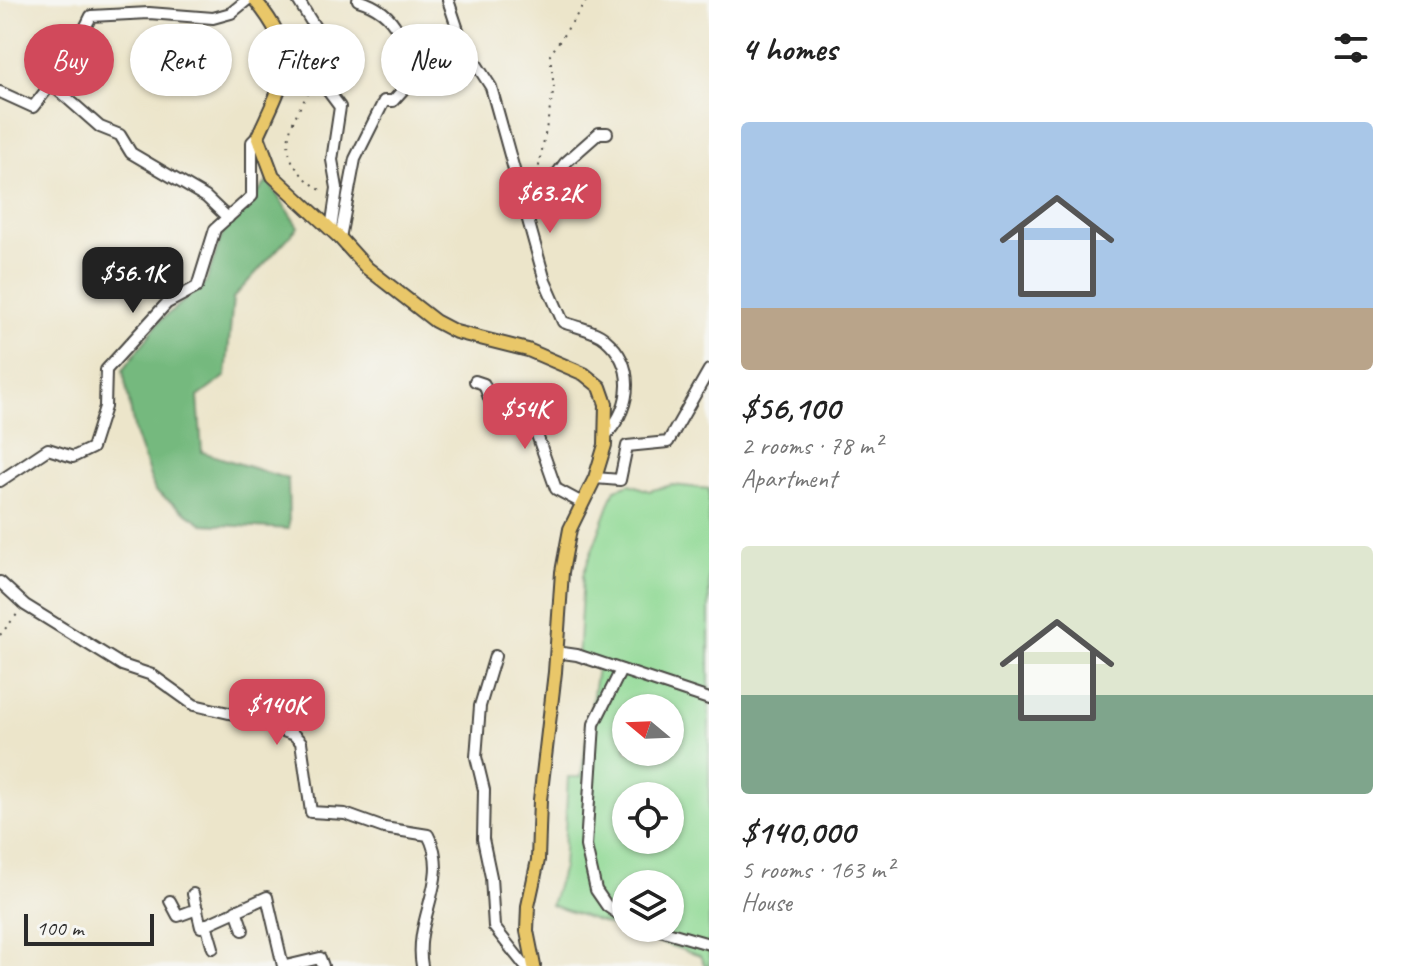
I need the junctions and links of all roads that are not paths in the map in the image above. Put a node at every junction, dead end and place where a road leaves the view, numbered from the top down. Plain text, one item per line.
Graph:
1 (247, 0) edge
2 (255, 0) edge
3 (298, 0) edge
4 (358, 0) edge
5 (448, 0) edge
6 (87, 24) edge
7 (0, 92) edge
8 (607, 133) dead end
9 (258, 136) junction
10 (524, 207) junction
11 (228, 218) junction
12 (336, 233) junction
13 (709, 370) edge
14 (475, 381) dead end
15 (607, 434) junction
16 (595, 478) junction
17 (0, 481) edge
18 (582, 503) junction
19 (0, 582) edge
20 (556, 652) junction
21 (495, 656) dead end
22 (621, 670) junction
23 (709, 699) edge
24 (193, 894) dead end
25 (170, 901) dead end
26 (197, 909) junction
27 (612, 909) edge
28 (236, 910) junction
29 (206, 924) junction
30 (243, 930) dead end
31 (684, 937) edge
32 (709, 944) edge
33 (213, 948) dead end
34 (285, 966) edge
35 (323, 966) edge
36 (422, 966) edge
37 (525, 966) edge
38 (534, 966) edge

1 - 6 street
2 - 9 main road
3 - 12 street
4 - 12 street
5 - 10 street
7 - 11 street
8 - 10 street
9 - 11 street
9 - 12 main road
10 - 15 street
11 - 17 street
12 - 15 main road
13 - 16 street
14 - 18 street
15 - 16 main road
16 - 18 main road
18 - 20 main road
19 - 36 street
20 - 22 street
20 - 38 main road
21 - 37 street
22 - 23 street
22 - 27 street
24 - 26 street
25 - 26 street
26 - 29 street
28 - 29 street
28 - 30 street
28 - 34 street
29 - 33 street
31 - 32 street
34 - 35 street

